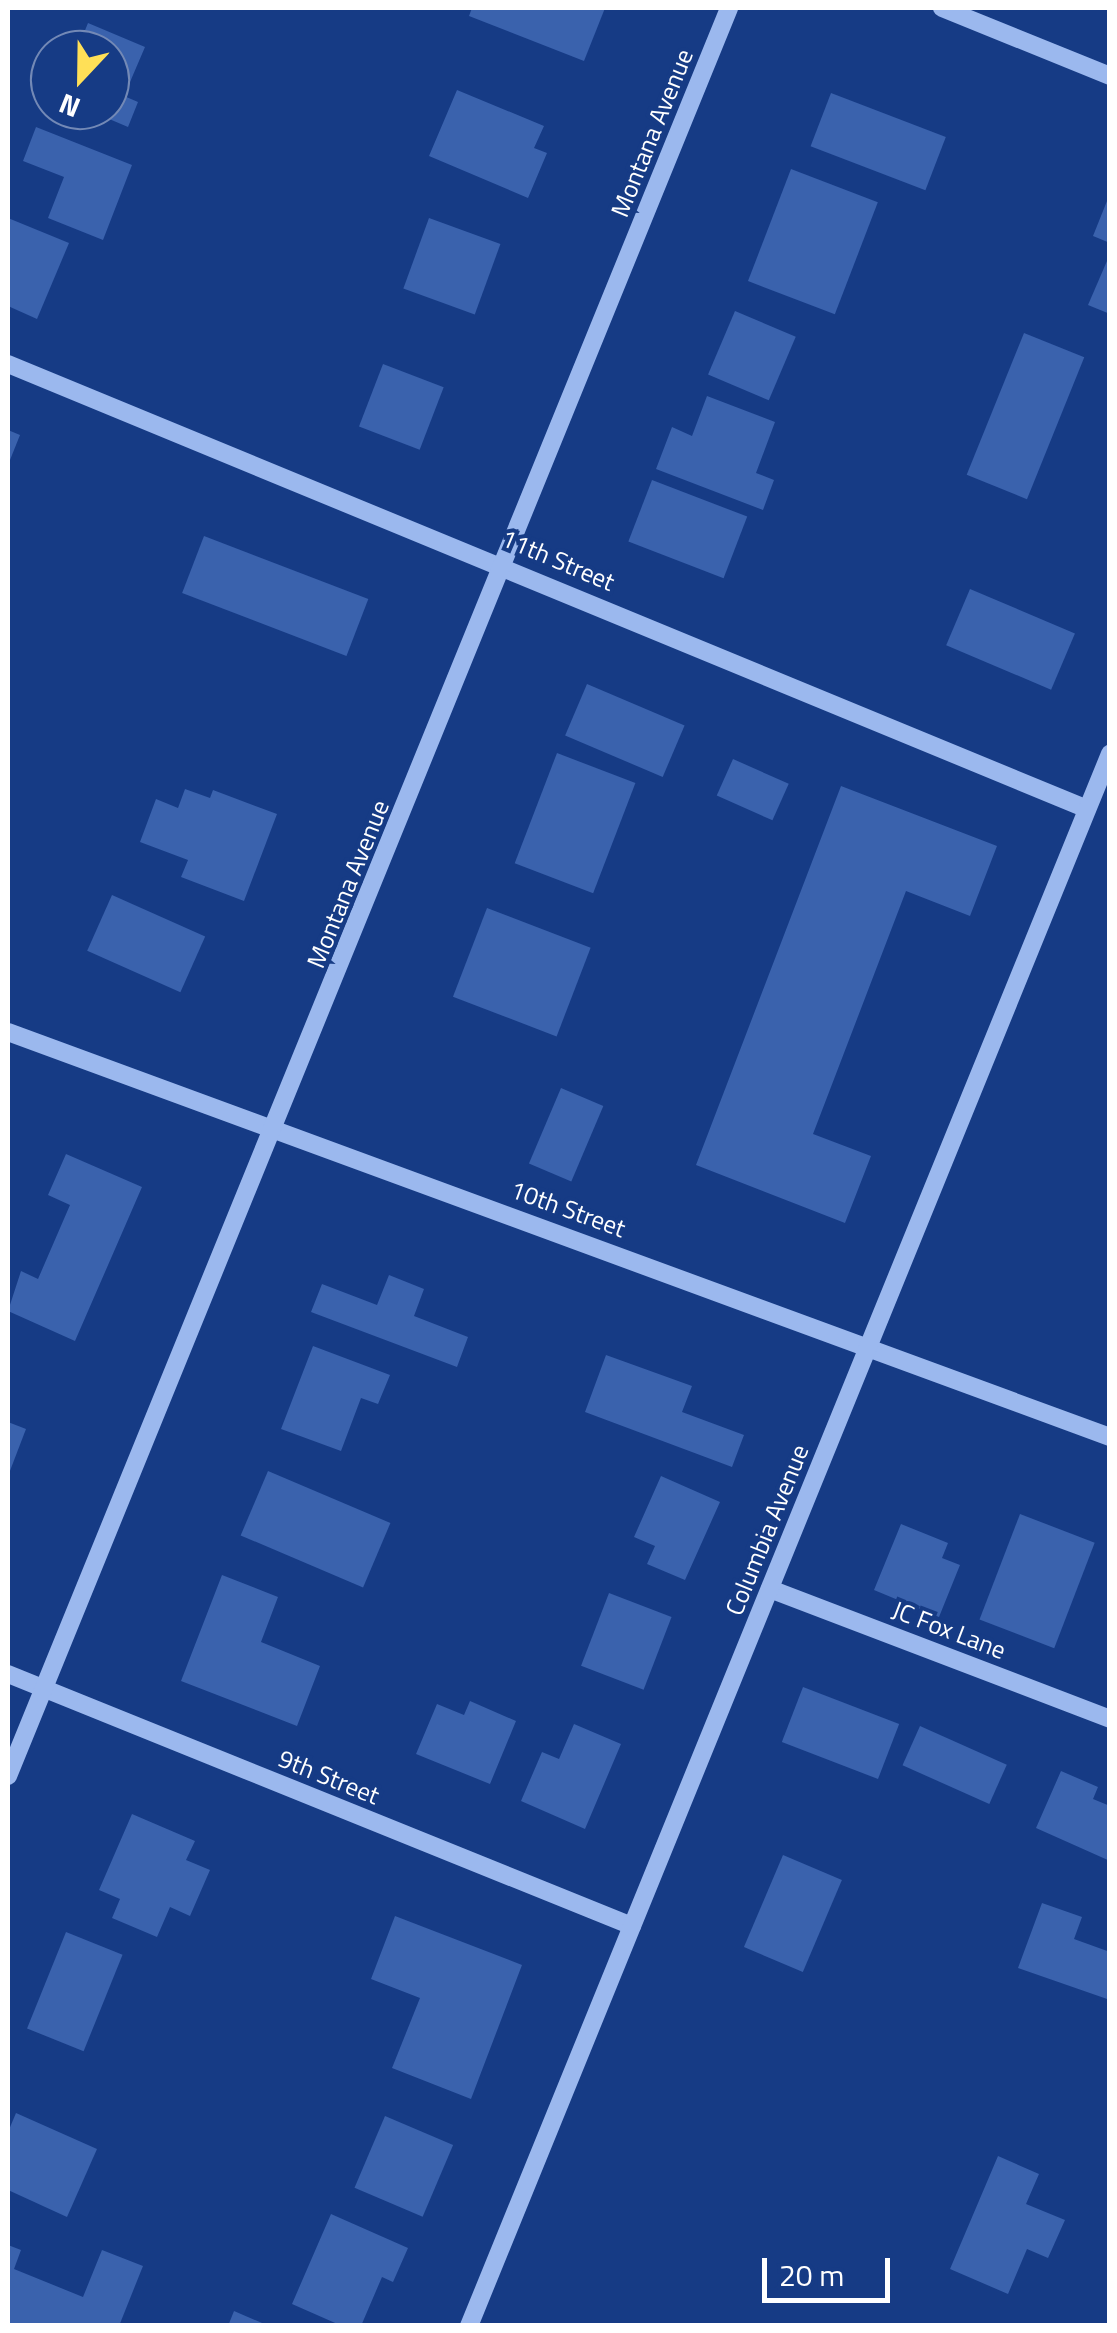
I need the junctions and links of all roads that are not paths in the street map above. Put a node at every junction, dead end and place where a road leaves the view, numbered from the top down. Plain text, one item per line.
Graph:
1 (729, 8) edge
2 (942, 8) edge
3 (1110, 76) edge
4 (8, 364) edge
5 (504, 565) junction
6 (1110, 754) edge
7 (1087, 809) junction
8 (8, 1032) edge
9 (272, 1130) junction
10 (870, 1344) junction
11 (1110, 1437) edge
12 (770, 1589) junction
13 (8, 1674) edge
14 (43, 1689) junction
15 (1110, 1719) edge
16 (8, 1776) edge
17 (632, 1926) junction
18 (469, 2326) edge

1 - 5 street, Montana Avenue
2 - 3 street
4 - 5 street, 11th Street
5 - 7 street, 11th Street
5 - 9 street, Montana Avenue
6 - 7 street, Columbia Avenue
7 - 10 street, Columbia Avenue
8 - 9 street, 10th Street
9 - 10 street, 10th Street
9 - 14 street, Montana Avenue
10 - 11 street, 10th Street
10 - 12 street, Columbia Avenue
12 - 15 street, JC Fox Lane
12 - 17 street, Columbia Avenue
13 - 14 street, 9th Street
14 - 16 street, Montana Avenue
14 - 17 street, 9th Street
17 - 18 street, Columbia Avenue

